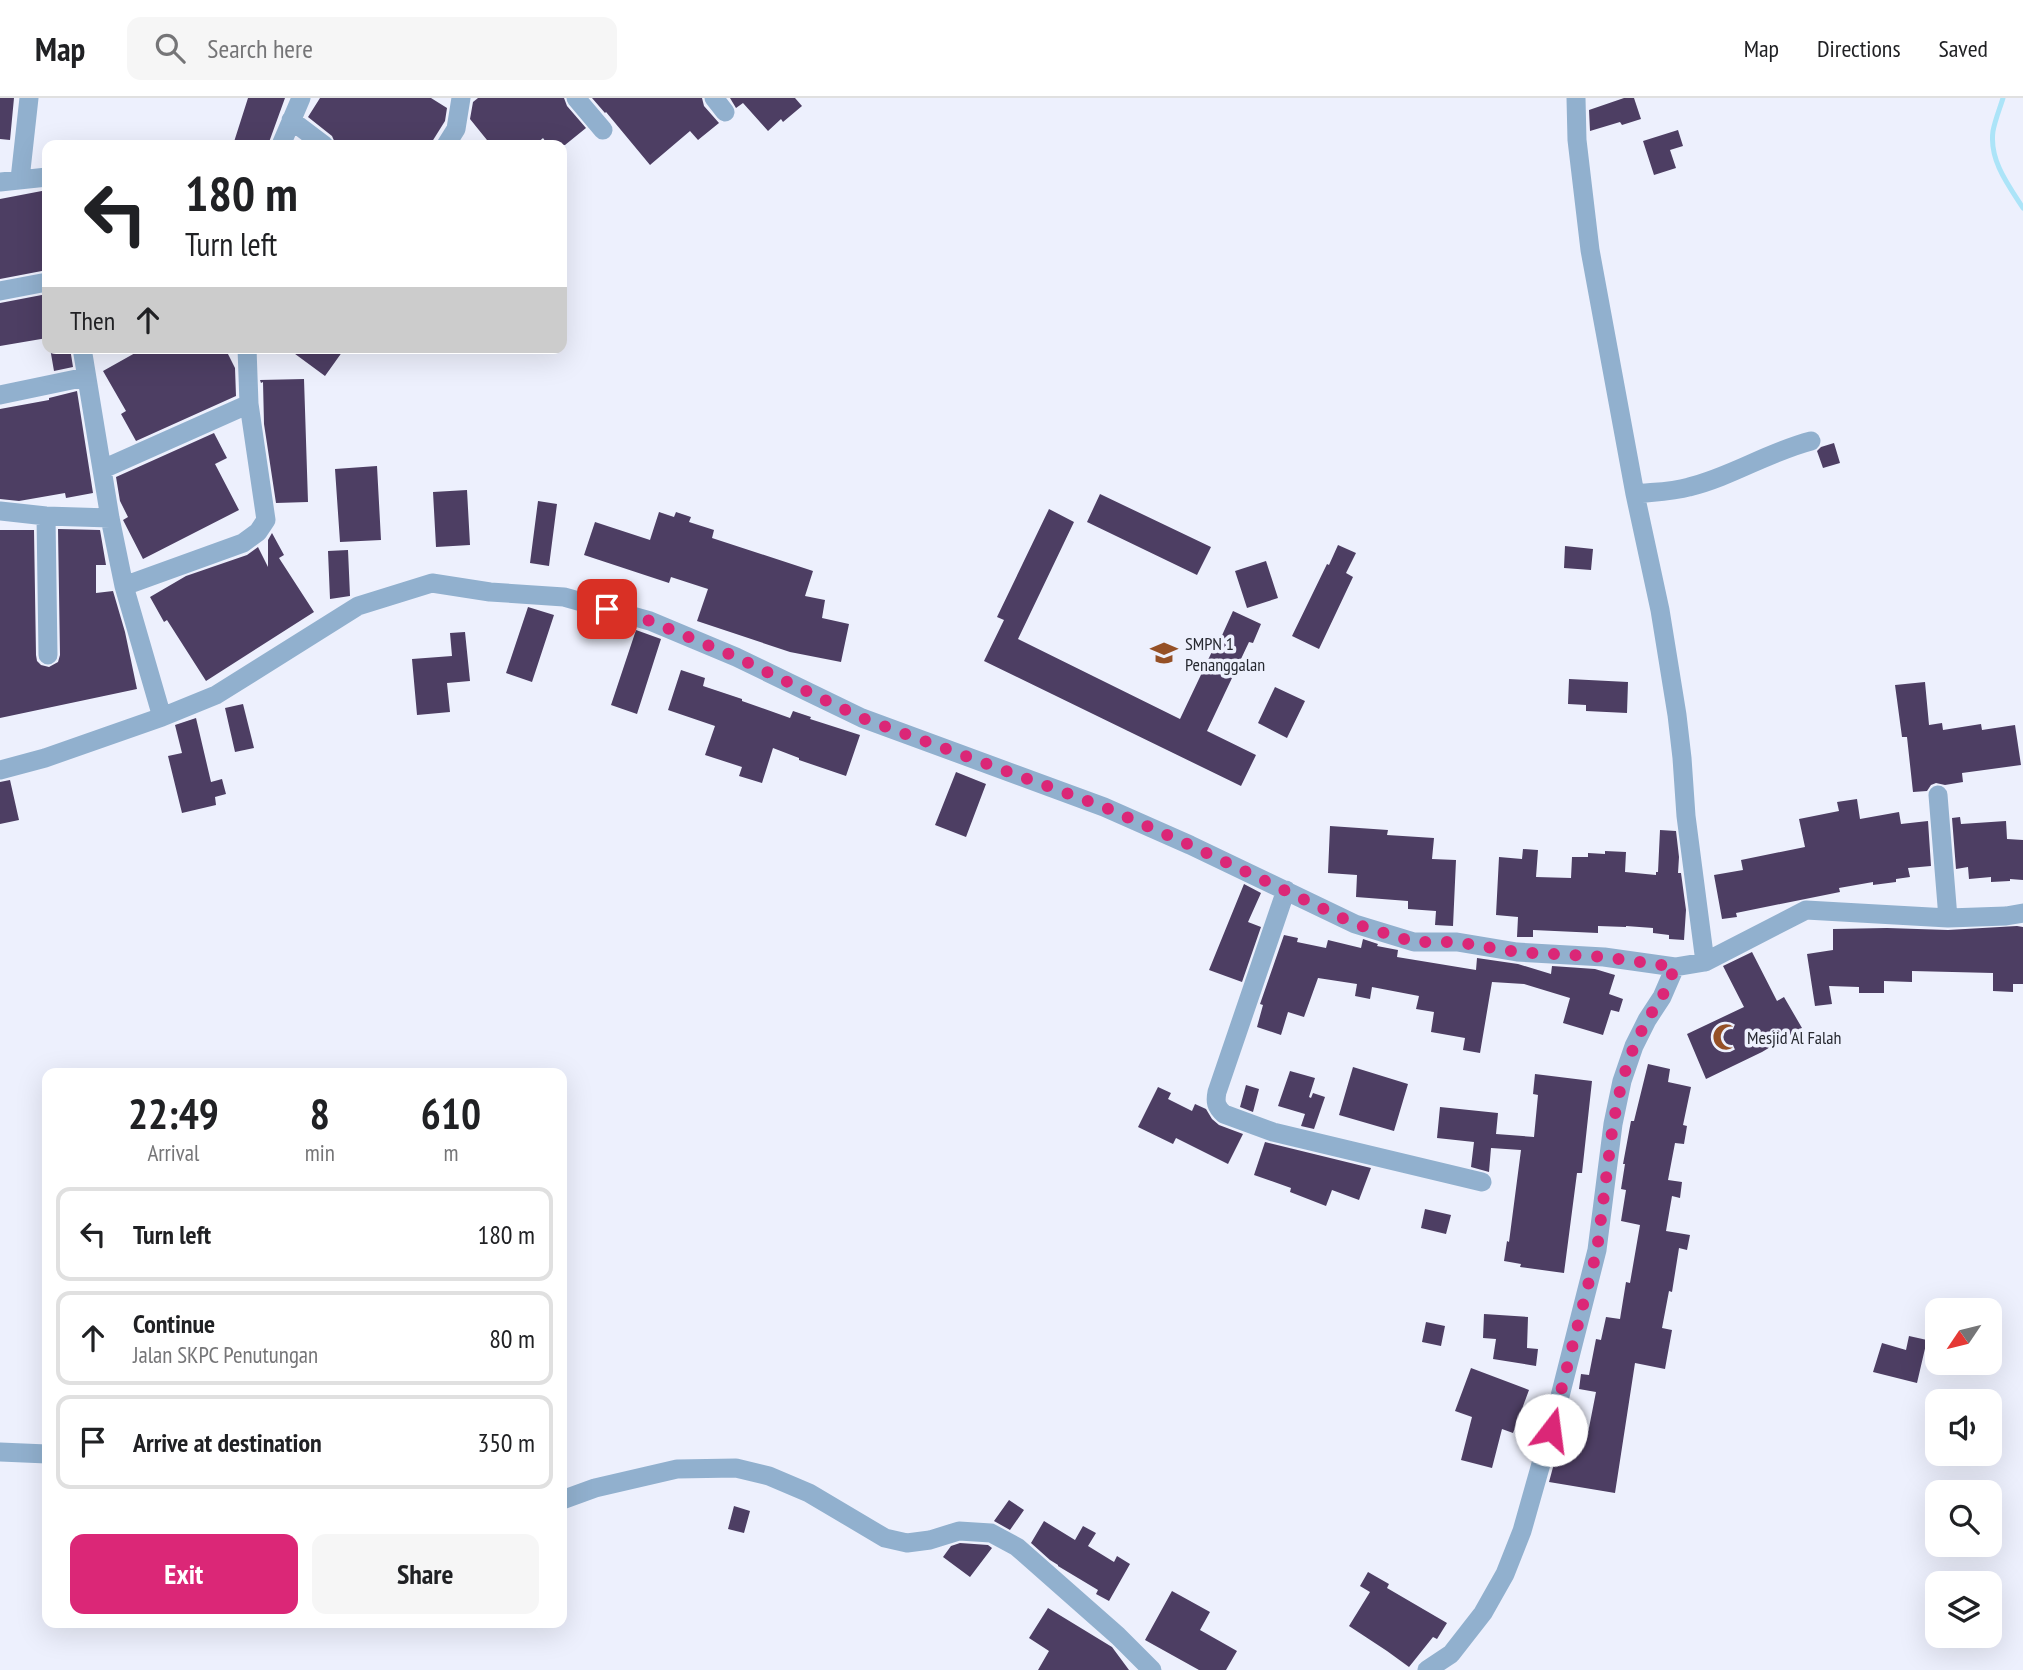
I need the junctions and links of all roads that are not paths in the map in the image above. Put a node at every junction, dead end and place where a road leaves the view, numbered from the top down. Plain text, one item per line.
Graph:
1 (29, 98) edge
2 (301, 98) edge
3 (576, 98) edge
4 (1576, 98) edge
5 (459, 100) edge
6 (291, 120) junction
7 (603, 130) dead end
8 (283, 140) edge
9 (317, 140) edge
10 (449, 140) edge
11 (42, 177) edge
12 (20, 179) junction
13 (0, 182) edge
14 (42, 283) edge
15 (0, 291) edge
16 (84, 354) edge
17 (247, 354) edge
18 (86, 377) junction
19 (0, 395) edge
20 (249, 404) junction
21 (1811, 441) dead end
22 (103, 469) junction
23 (1635, 494) junction
24 (0, 512) edge
25 (46, 516) junction
26 (110, 518) junction
27 (124, 586) junction
28 (48, 655) dead end
29 (162, 717) junction
30 (0, 770) edge
31 (1938, 795) dead end
32 (1286, 890) junction
33 (2023, 913) edge
34 (1948, 918) junction
35 (1705, 962) junction
36 (1675, 967) junction
37 (1482, 1182) dead end
38 (0, 1452) edge
39 (42, 1454) edge
40 (567, 1498) edge
41 (1152, 1670) edge
42 (1427, 1670) edge

1 - 12 street
2 - 6 street
3 - 7 street
4 - 23 street
5 - 10 street
6 - 8 street
6 - 9 street
11 - 12 street
12 - 13 street
14 - 15 street
16 - 18 street
17 - 20 street
18 - 19 street
18 - 22 street
20 - 22 street
20 - 27 street
21 - 23 street
22 - 26 street
23 - 35 street
24 - 25 street
25 - 26 street
25 - 28 street
26 - 27 street
27 - 29 street
29 - 30 street
29 - 32 street
31 - 34 street
32 - 36 street
32 - 37 street
33 - 34 street
34 - 35 street
35 - 36 street
36 - 42 street
38 - 39 street
40 - 41 street

